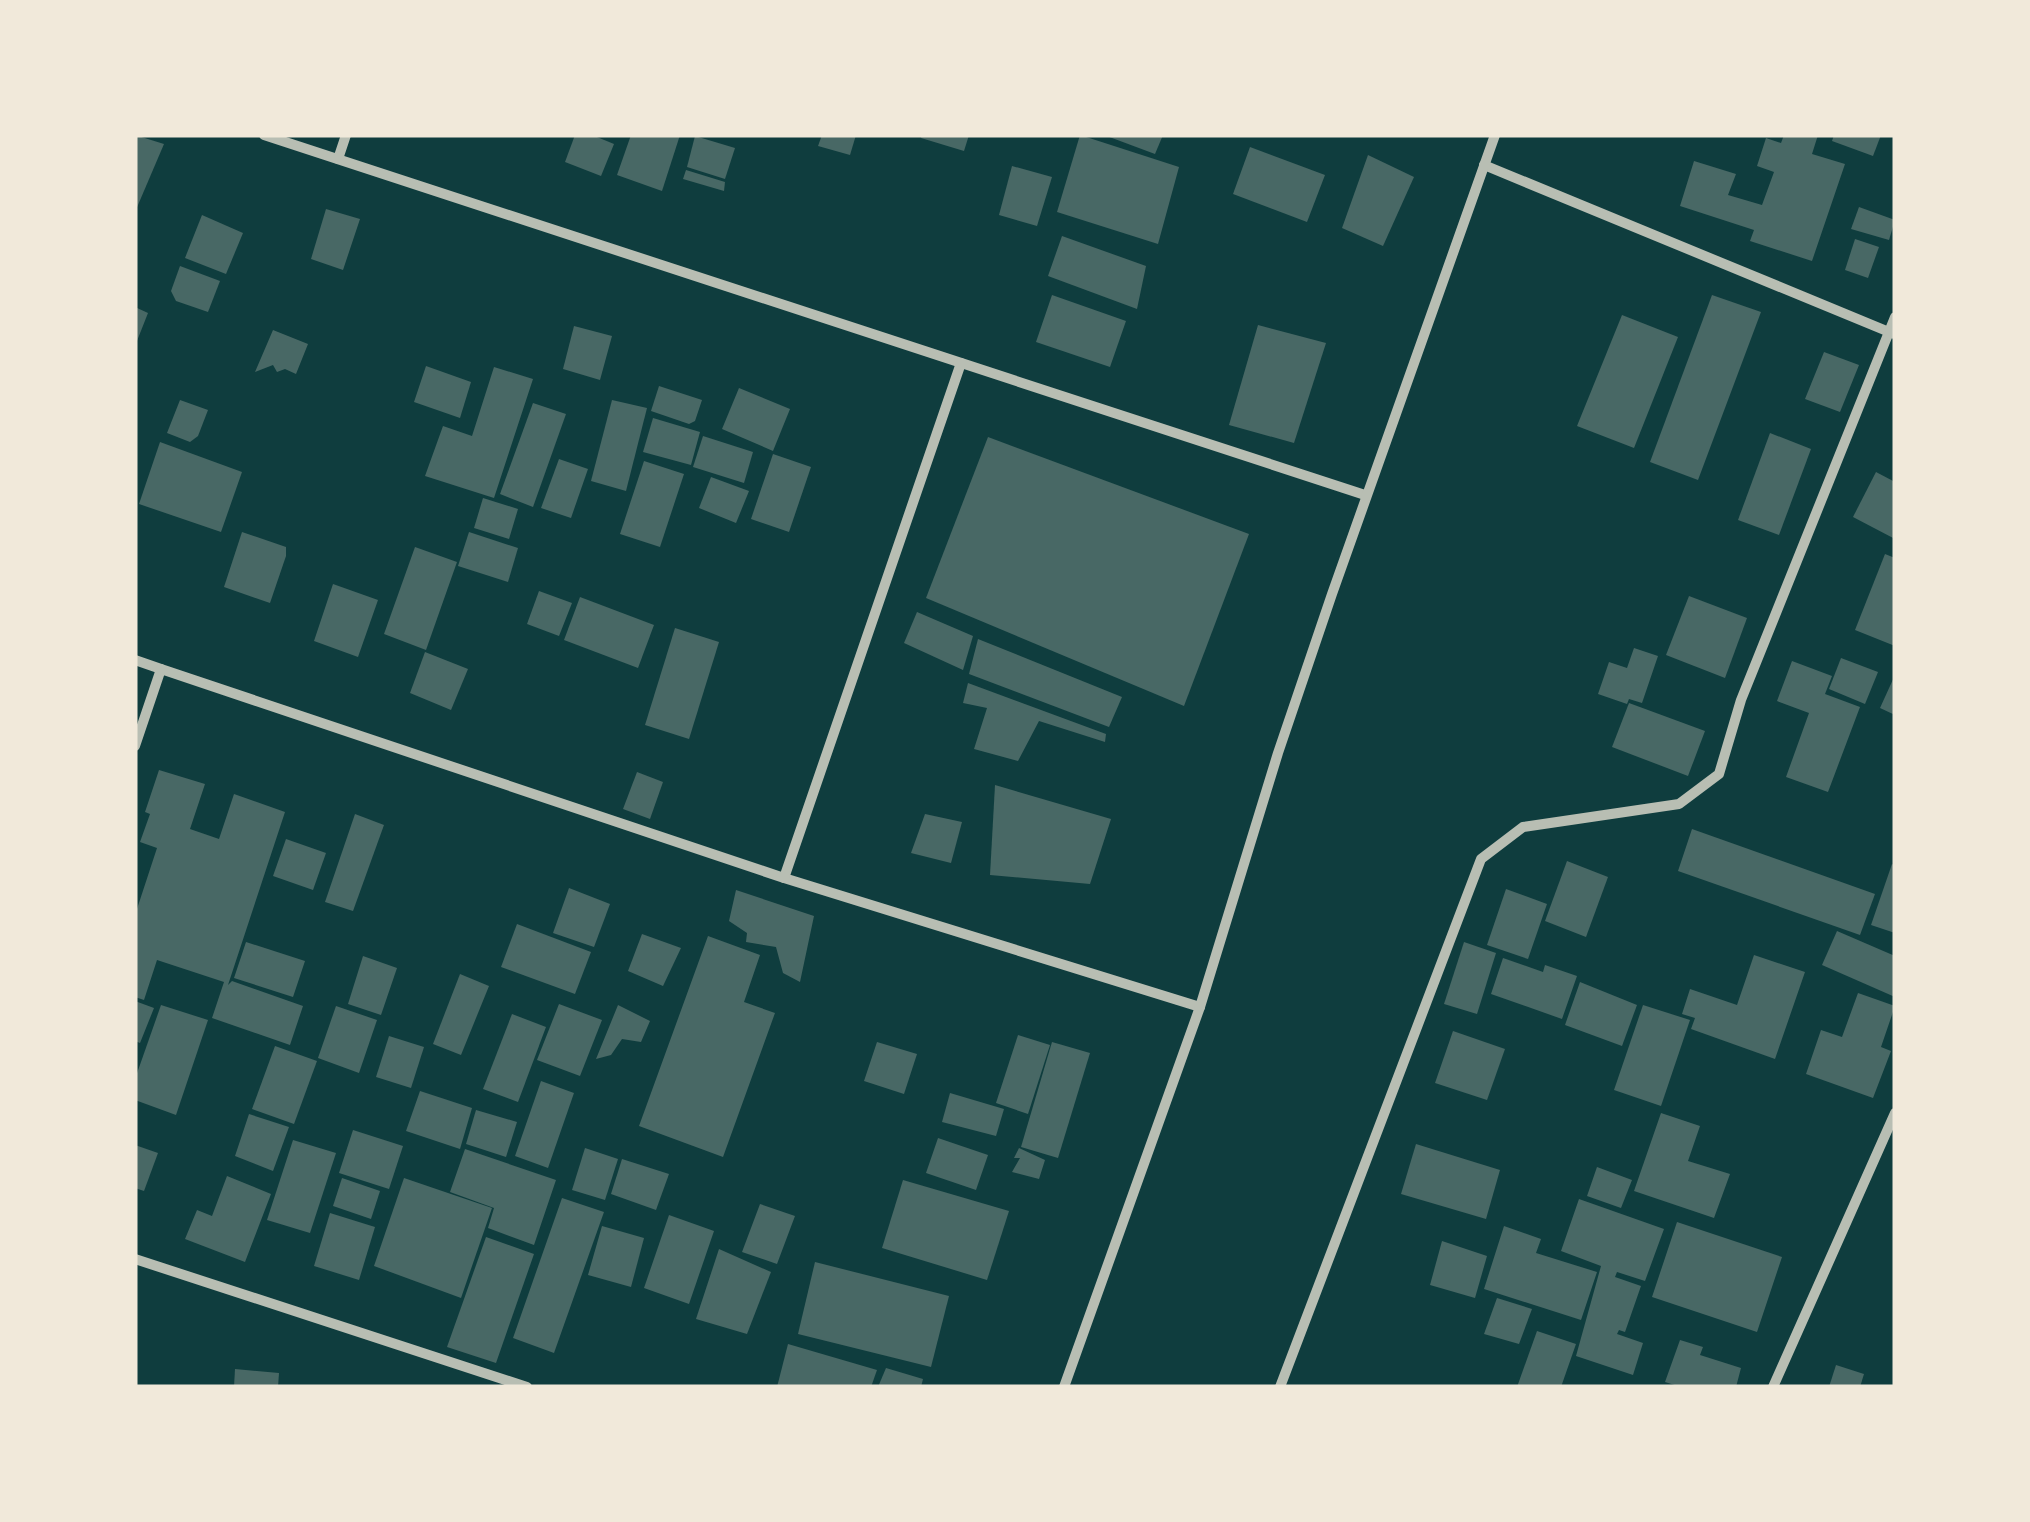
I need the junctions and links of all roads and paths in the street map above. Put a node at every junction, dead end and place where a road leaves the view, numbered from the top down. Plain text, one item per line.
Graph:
1 (264, 135) edge
2 (346, 135) edge
3 (1495, 135) edge
4 (338, 159) junction
5 (1484, 165) junction
6 (1895, 317) edge
7 (1892, 333) edge
8 (961, 362) junction
9 (1366, 496) junction
10 (135, 660) edge
11 (161, 669) junction
12 (135, 746) edge
13 (784, 878) junction
14 (1200, 1007) junction
15 (1895, 1113) edge
16 (1890, 1140) edge
17 (135, 1259) edge
18 (526, 1387) edge
19 (1064, 1387) edge
20 (1280, 1387) edge
21 (1774, 1387) edge

1 - 4 street
2 - 4 street
3 - 5 street
4 - 8 street
5 - 7 street
5 - 9 street
6 - 7 street
7 - 20 street
8 - 9 street
8 - 13 street
9 - 14 street
10 - 11 street
11 - 12 street
11 - 13 street
13 - 14 street
14 - 19 street
15 - 16 street
16 - 21 street
17 - 18 street

